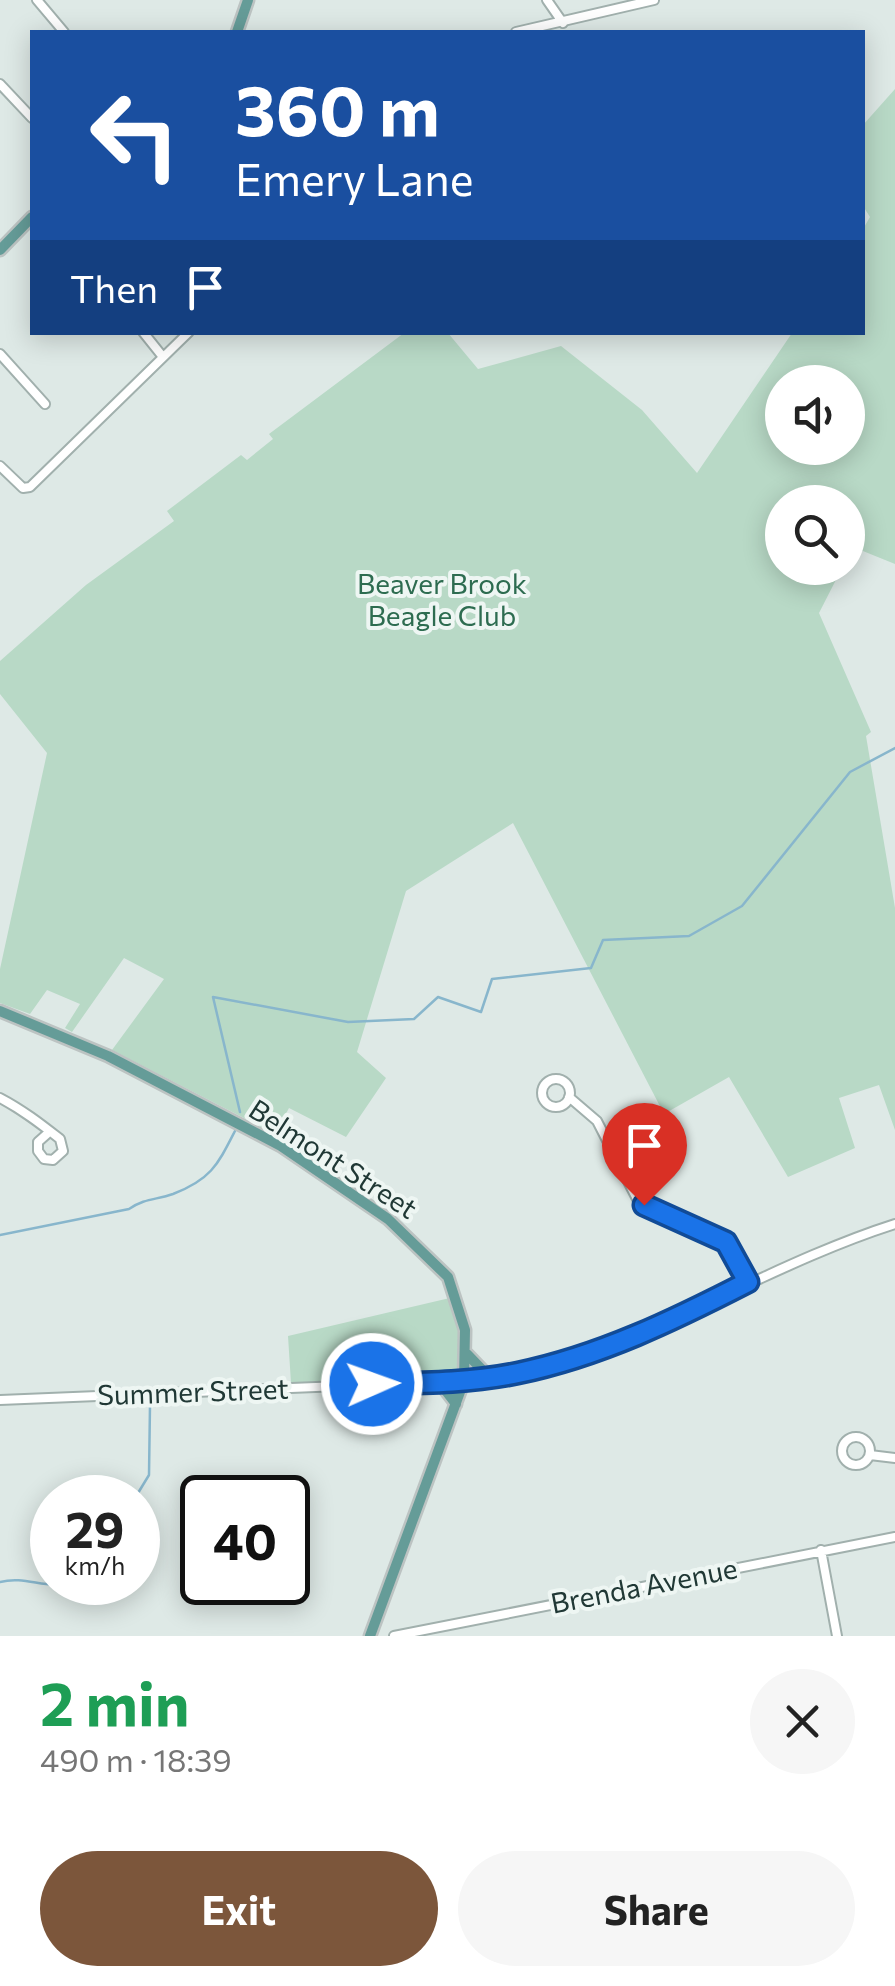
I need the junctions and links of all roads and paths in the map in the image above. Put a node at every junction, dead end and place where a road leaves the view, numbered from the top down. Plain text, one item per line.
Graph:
1 (36, 0) edge
2 (248, 0) edge
3 (547, 0) edge
4 (654, 0) edge
5 (562, 23) junction
6 (62, 30) edge
7 (238, 30) edge
8 (526, 30) edge
9 (0, 84) edge
10 (30, 116) edge
11 (30, 219) edge
12 (0, 250) edge
13 (144, 335) edge
14 (186, 335) edge
15 (0, 354) edge
16 (163, 358) junction
17 (45, 404) dead end
18 (0, 466) edge
19 (0, 1011) edge
20 (569, 1097) dead end
21 (0, 1098) edge
22 (47, 1134) dead end
23 (895, 1224) edge
24 (748, 1282) junction
25 (467, 1354) junction
26 (490, 1378) junction
27 (464, 1381) junction
28 (439, 1382) junction
29 (0, 1400) edge
30 (456, 1404) junction
31 (870, 1455) dead end
32 (895, 1458) edge
33 (895, 1536) edge
34 (821, 1550) junction
35 (370, 1636) edge
36 (394, 1636) edge
37 (837, 1636) edge

1 - 6 street
2 - 7 main road
3 - 5 street
4 - 5 street
5 - 8 street
9 - 10 street
11 - 12 main road
13 - 16 street
14 - 16 street
15 - 17 street
16 - 18 street
19 - 25 main road, Belmont Street
20 - 24 street
21 - 22 street
23 - 24 street, Summer Street
24 - 26 street, Summer Street
25 - 26 main road
25 - 27 main road, Belmont Street
26 - 27 street, Summer Street
27 - 28 street, Summer Street
27 - 30 main road, Belmont Street
28 - 29 street, Summer Street
28 - 30 main road
30 - 35 main road, Belmont Street
31 - 32 street
33 - 34 street, Brenda Avenue
34 - 36 street, Brenda Avenue
34 - 37 street

